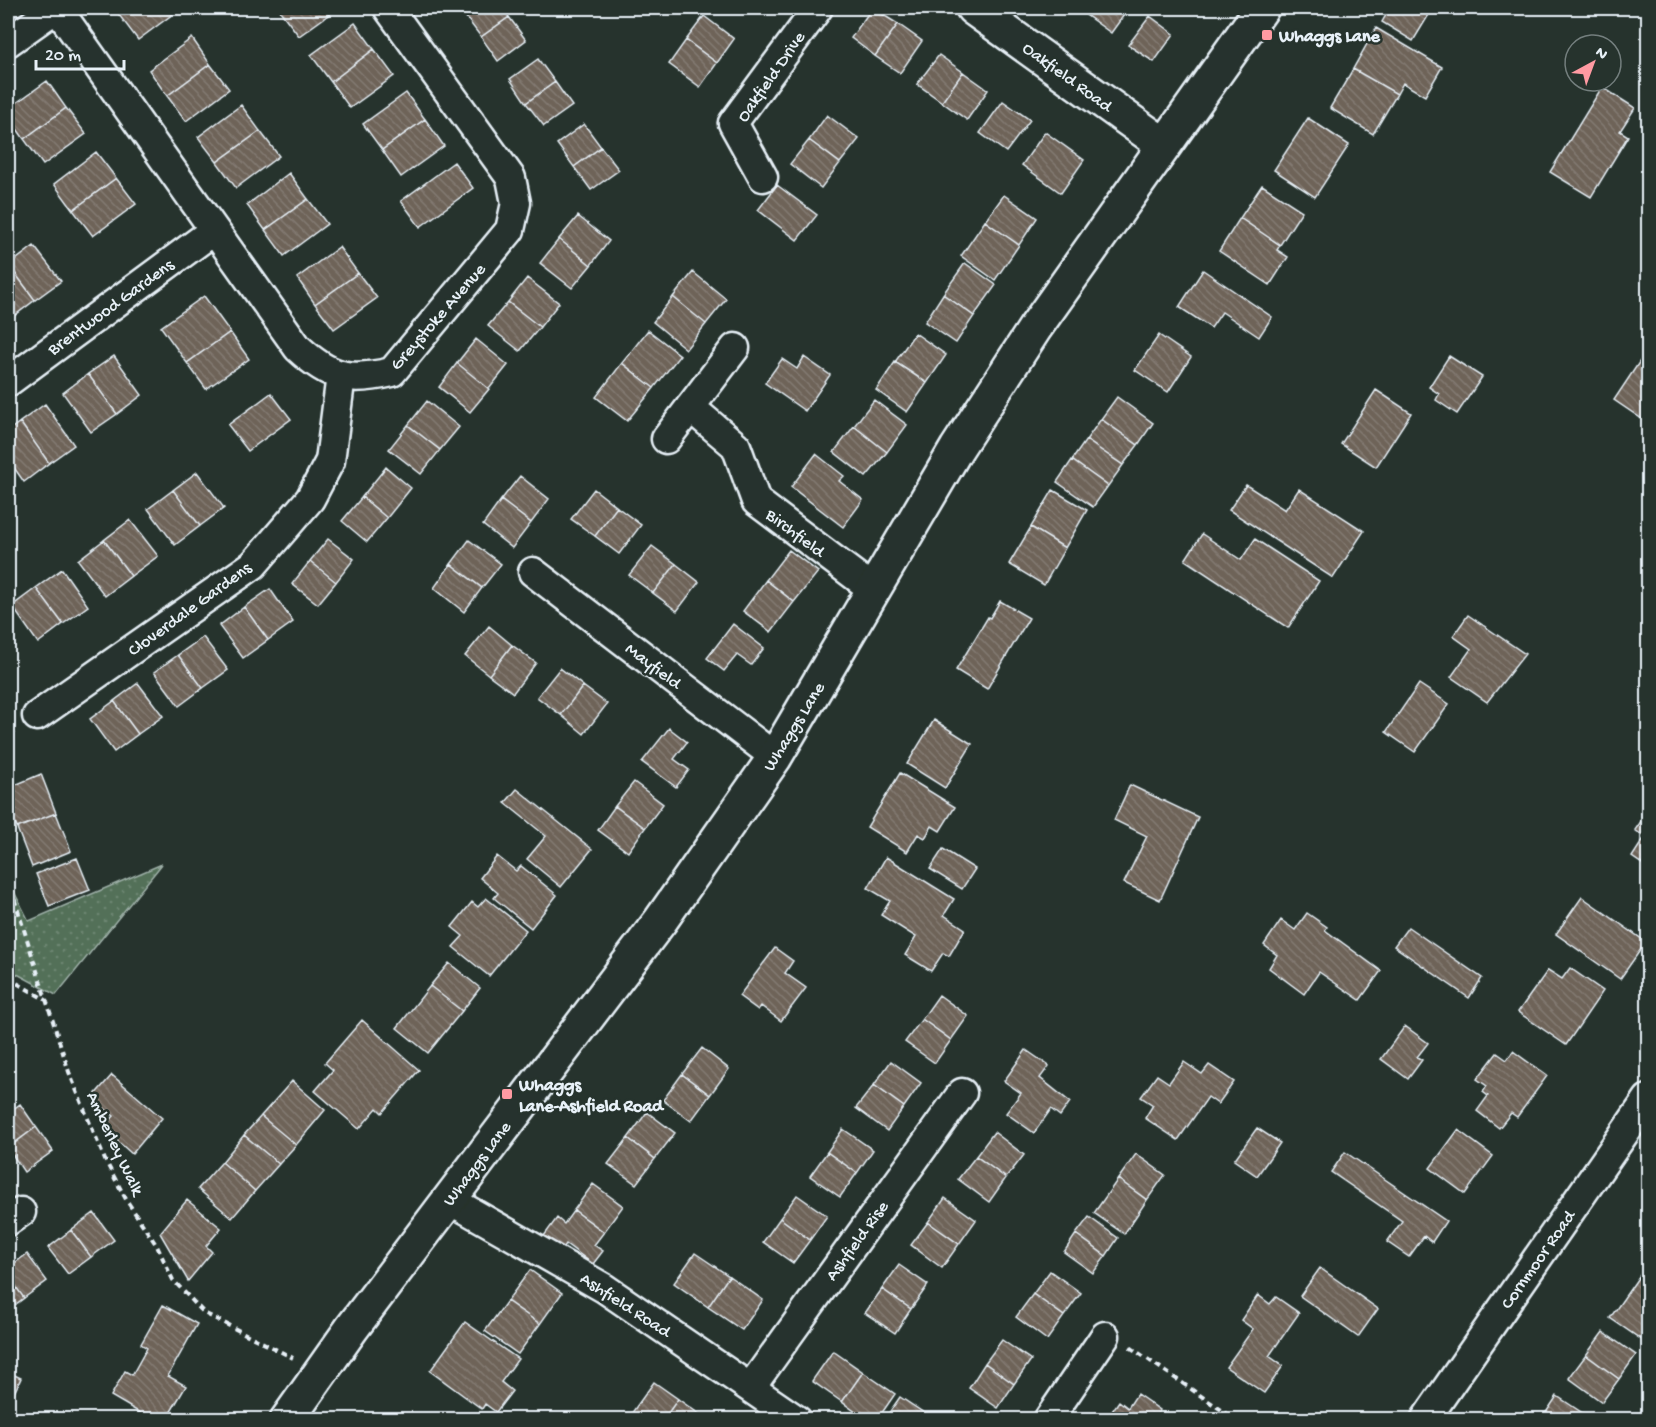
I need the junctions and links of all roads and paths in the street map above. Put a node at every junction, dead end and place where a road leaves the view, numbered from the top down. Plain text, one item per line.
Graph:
1 (56, 8) edge
2 (388, 8) edge
3 (818, 8) edge
4 (973, 8) edge
5 (1262, 8) edge
6 (8, 42) edge
7 (1164, 145) junction
8 (763, 177) dead end
9 (213, 231) junction
10 (735, 348) dead end
11 (341, 375) junction
12 (8, 382) edge
13 (690, 407) junction
14 (666, 439) dead end
15 (533, 572) dead end
16 (874, 590) junction
17 (38, 716) dead end
18 (775, 757) junction
19 (8, 879) edge
20 (8, 978) edge
21 (46, 1000) junction
22 (962, 1093) dead end
23 (1648, 1099) edge
24 (448, 1199) junction
25 (1105, 1336) joint
26 (319, 1371) junction
27 (751, 1386) junction
28 (1430, 1418) edge
29 (287, 1419) edge
30 (797, 1419) edge
31 (1048, 1419) edge
32 (1236, 1419) edge

1 - 6 street
1 - 9 street, Greystoke Avenue
2 - 11 street, Greystoke Avenue
3 - 8 street, Oakfield Drive
4 - 7 main road, Oakfield Road
5 - 7 main road, Whaggs Lane
7 - 16 main road, Whaggs Lane
9 - 11 street, Greystoke Avenue
9 - 12 street, Brentwood Gardens
10 - 13 street
11 - 17 street, Cloverdale Gardens
13 - 14 street
13 - 16 street, Birchfield
15 - 18 street, Mayfield
16 - 18 main road, Whaggs Lane
18 - 24 main road, Whaggs Lane
19 - 21 path, Amberley Walk
20 - 21 path
21 - 26 path, Amberley Walk
22 - 27 street, Ashfield Rise
23 - 28 street, Cornmoor Road
24 - 26 main road, Whaggs Lane
24 - 27 street, Ashfield Road
25 - 31 street
25 - 32 path
26 - 29 main road, Whaggs Lane
27 - 30 street, Ashfield Road

